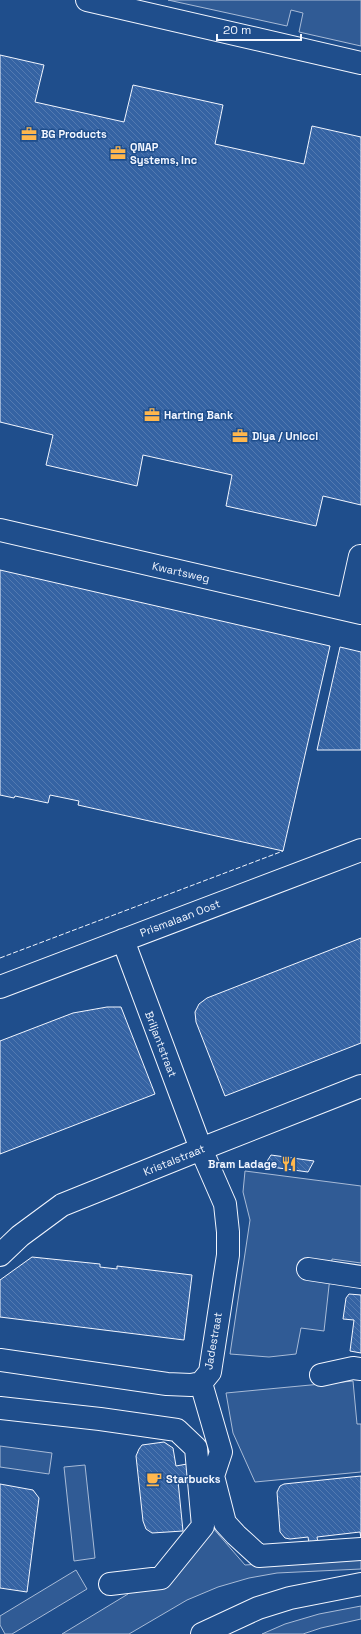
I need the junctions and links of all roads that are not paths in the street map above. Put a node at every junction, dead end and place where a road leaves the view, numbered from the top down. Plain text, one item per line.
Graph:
1 (87, 0) edge
2 (361, 63) edge
3 (0, 530) edge
4 (361, 556) edge
5 (355, 612) edge
6 (361, 850) edge
7 (122, 940) junction
8 (0, 987) edge
9 (361, 1086) edge
10 (201, 1149) junction
11 (0, 1255) edge
12 (308, 1269) dead end
13 (361, 1277) edge
14 (0, 1360) edge
15 (361, 1369) edge
16 (321, 1375) dead end
17 (201, 1383) junction
18 (0, 1408) edge
19 (361, 1549) edge
20 (110, 1584) dead end
21 (361, 1584) edge
22 (202, 1634) edge

1 - 2 street
3 - 5 street, Kwartsweg
4 - 5 street
6 - 7 street, Prismalaan Oost
7 - 8 street, Prismalaan Oost
7 - 10 street, Briljantstraat
9 - 10 street, Kristalstraat
10 - 11 street, Kristalstraat
10 - 17 street, Jadestraat
12 - 13 street
14 - 17 street, Jadestraat
15 - 16 street
17 - 19 street
18 - 20 street
21 - 22 street

